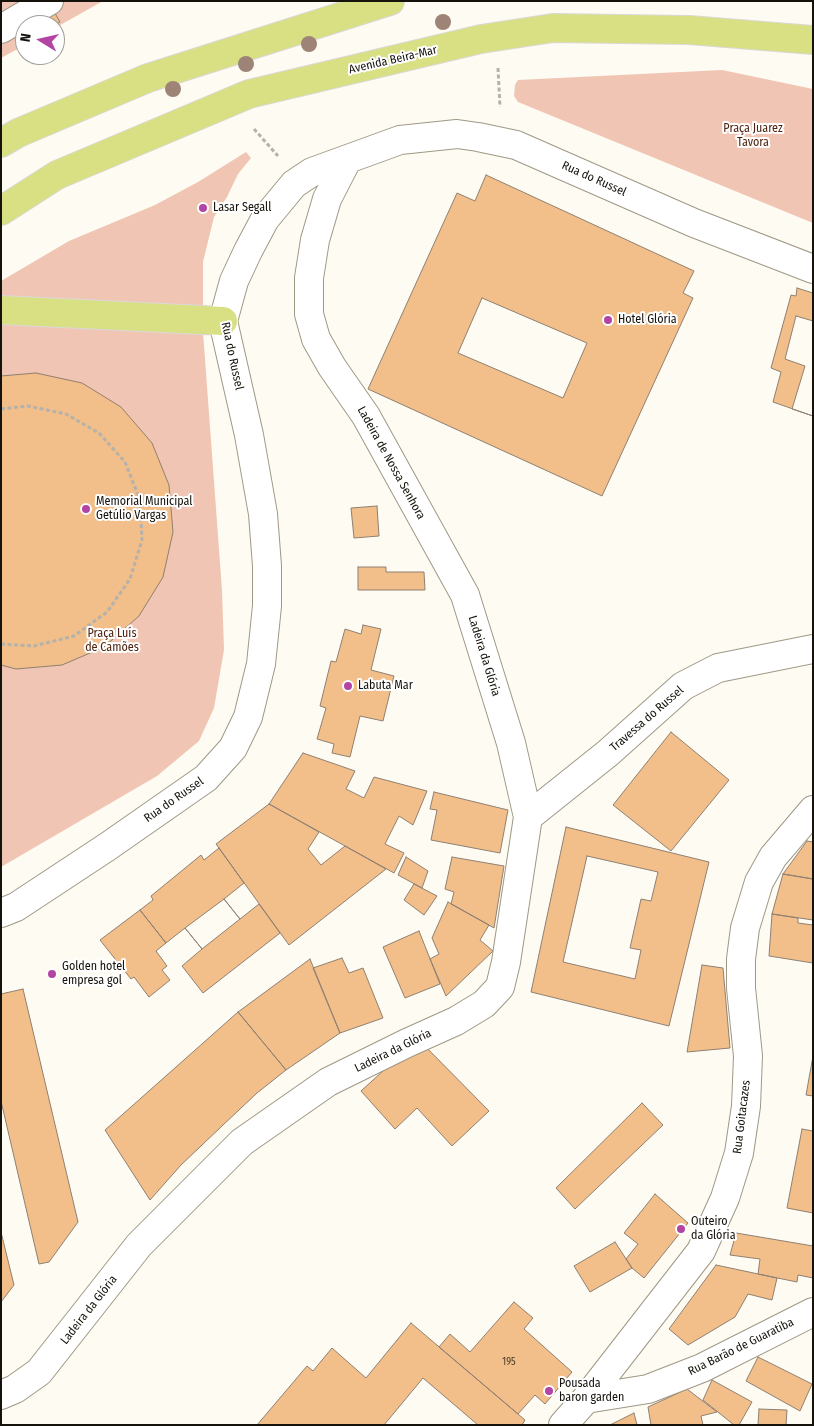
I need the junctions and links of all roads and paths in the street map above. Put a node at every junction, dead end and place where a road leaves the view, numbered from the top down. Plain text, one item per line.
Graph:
1 (49, 1) edge
2 (390, 1) edge
3 (1, 29) edge
4 (813, 40) edge
5 (498, 68) dead end
6 (500, 107) dead end
7 (254, 129) dead end
8 (1, 143) edge
9 (278, 156) dead end
10 (347, 160) junction
11 (1, 211) edge
12 (813, 269) edge
13 (1, 310) edge
14 (223, 321) junction
15 (1, 409) edge
16 (465, 595) joint
17 (1, 644) edge
18 (813, 649) edge
19 (813, 810) edge
20 (528, 817) junction
21 (1, 913) edge
22 (813, 1312) edge
23 (1, 1395) edge
24 (586, 1399) junction
25 (563, 1425) edge

1 - 3 street
2 - 8 main road
4 - 11 main road, Avenida Beira-Mar
5 - 6 path
7 - 9 path
10 - 12 street, Rua do Russel
10 - 14 street, Rua do Russel
10 - 16 street, Ladeira de Nossa Senhora
13 - 14 main road
14 - 21 street, Rua do Russel
15 - 17 path
16 - 20 street, Ladeira da Glória
18 - 20 street, Travessa do Russel
19 - 24 street, Rua Goitacazes
20 - 23 street, Ladeira da Glória
22 - 24 street, Rua Barão de Guaratiba
24 - 25 street

